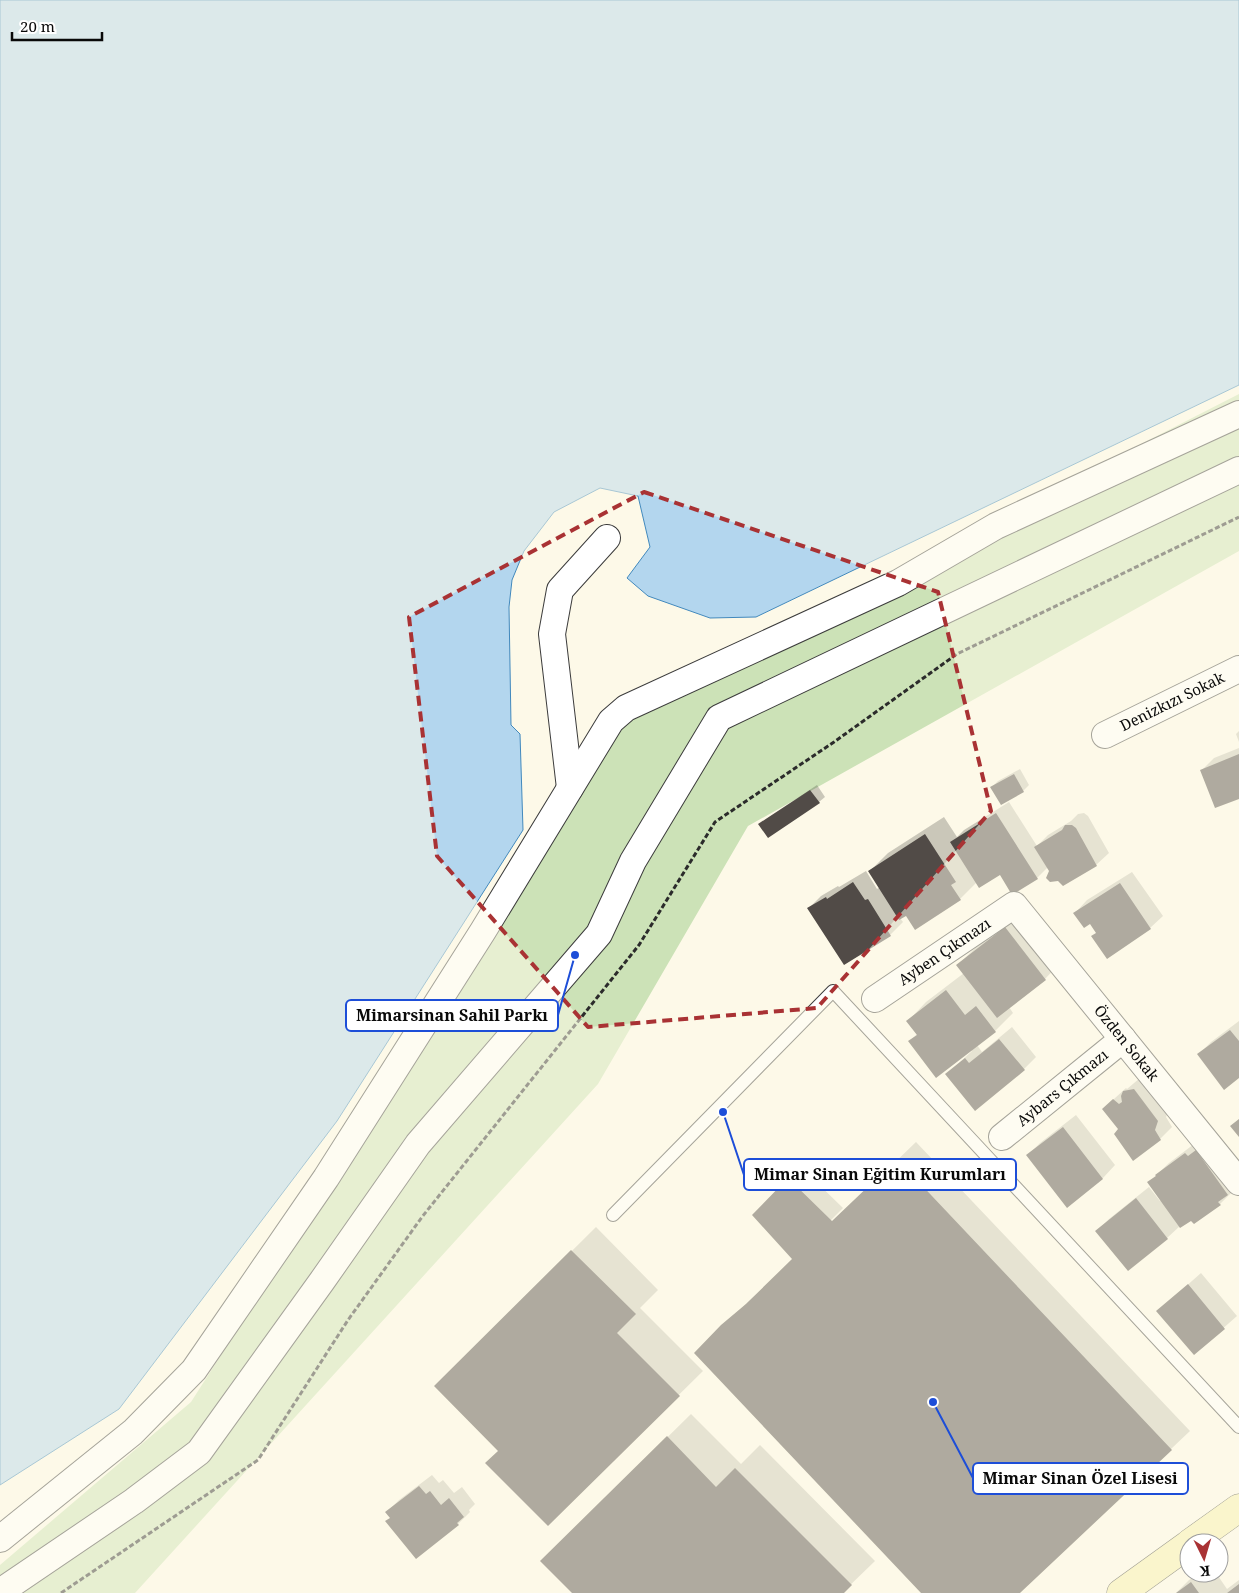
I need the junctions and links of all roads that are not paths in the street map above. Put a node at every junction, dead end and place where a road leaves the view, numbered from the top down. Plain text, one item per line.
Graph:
1 (1239, 414) edge
2 (1239, 470) edge
3 (607, 538) dead end
4 (1239, 669) edge
5 (1105, 735) dead end
6 (570, 788) junction
7 (1014, 905) joint
8 (875, 999) dead end
9 (1122, 1038) junction
10 (1002, 1138) dead end
11 (1239, 1182) edge
12 (613, 1215) dead end
13 (1239, 1427) edge
14 (1239, 1508) edge
15 (1205, 1533) edge
16 (0, 1539) edge
17 (1179, 1553) edge
18 (1136, 1588) edge
19 (0, 1592) edge

1 - 6 street
2 - 19 street
3 - 6 street
4 - 5 street, Denizkızı Sokak
6 - 16 street
7 - 8 street, Ayben Çıkmazı
7 - 9 street, Özden Sokak
9 - 10 street, Aybars Çıkmazı
9 - 11 street, Özden Sokak
12 - 13 lane
14 - 15 main road
17 - 18 main road

